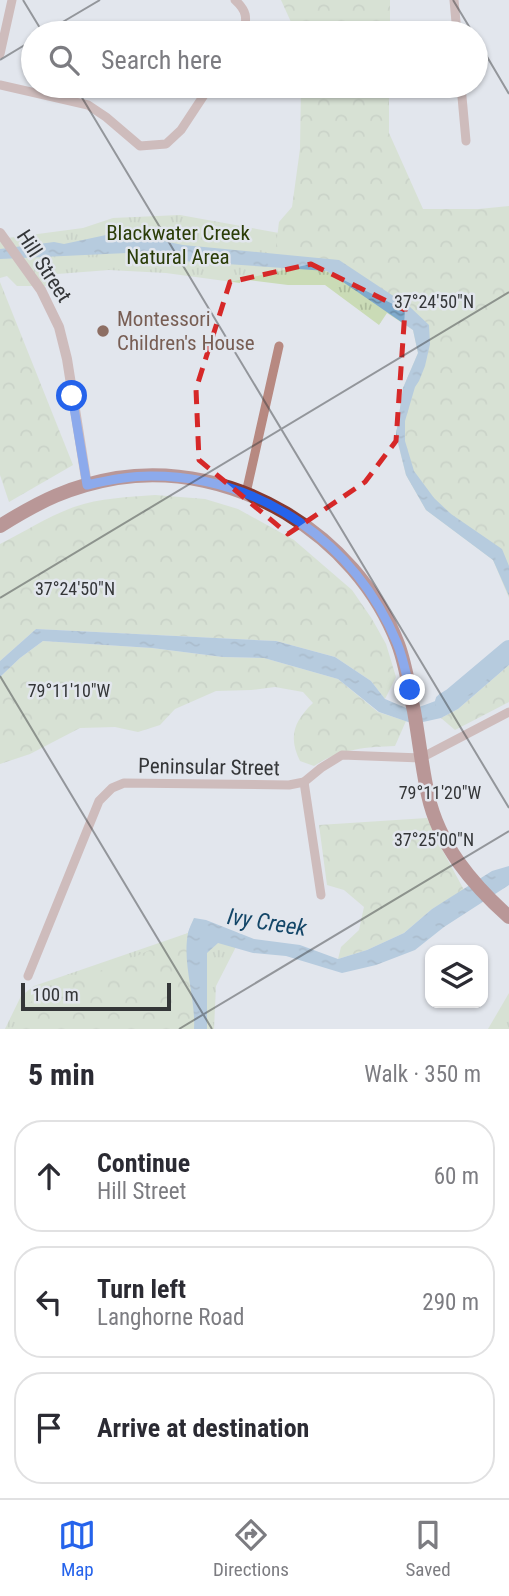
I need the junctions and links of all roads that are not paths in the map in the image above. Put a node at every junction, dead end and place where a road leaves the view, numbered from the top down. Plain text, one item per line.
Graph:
1 (12, 0) edge
2 (235, 0) edge
3 (454, 0) edge
4 (246, 21) edge
5 (456, 21) edge
6 (0, 54) edge
7 (0, 85) edge
8 (21, 90) edge
9 (57, 98) edge
10 (202, 98) edge
11 (462, 98) edge
12 (466, 141) dead end
13 (3, 237) edge
14 (279, 346) dead end
15 (87, 485) junction
16 (246, 493) junction
17 (0, 526) edge
18 (509, 712) edge
19 (421, 753) junction
20 (304, 782) junction
21 (321, 895) dead end
22 (509, 917) edge
23 (28, 976) dead end

1 - 6 street
2 - 4 street
3 - 5 street
7 - 8 street
9 - 10 street
11 - 12 street
13 - 15 street, Hill Street
14 - 16 street
15 - 16 main road
15 - 17 main road
16 - 19 main road
18 - 19 street
19 - 20 street, Peninsular Street
19 - 22 main road
20 - 21 street
20 - 23 street, Peninsular Street

